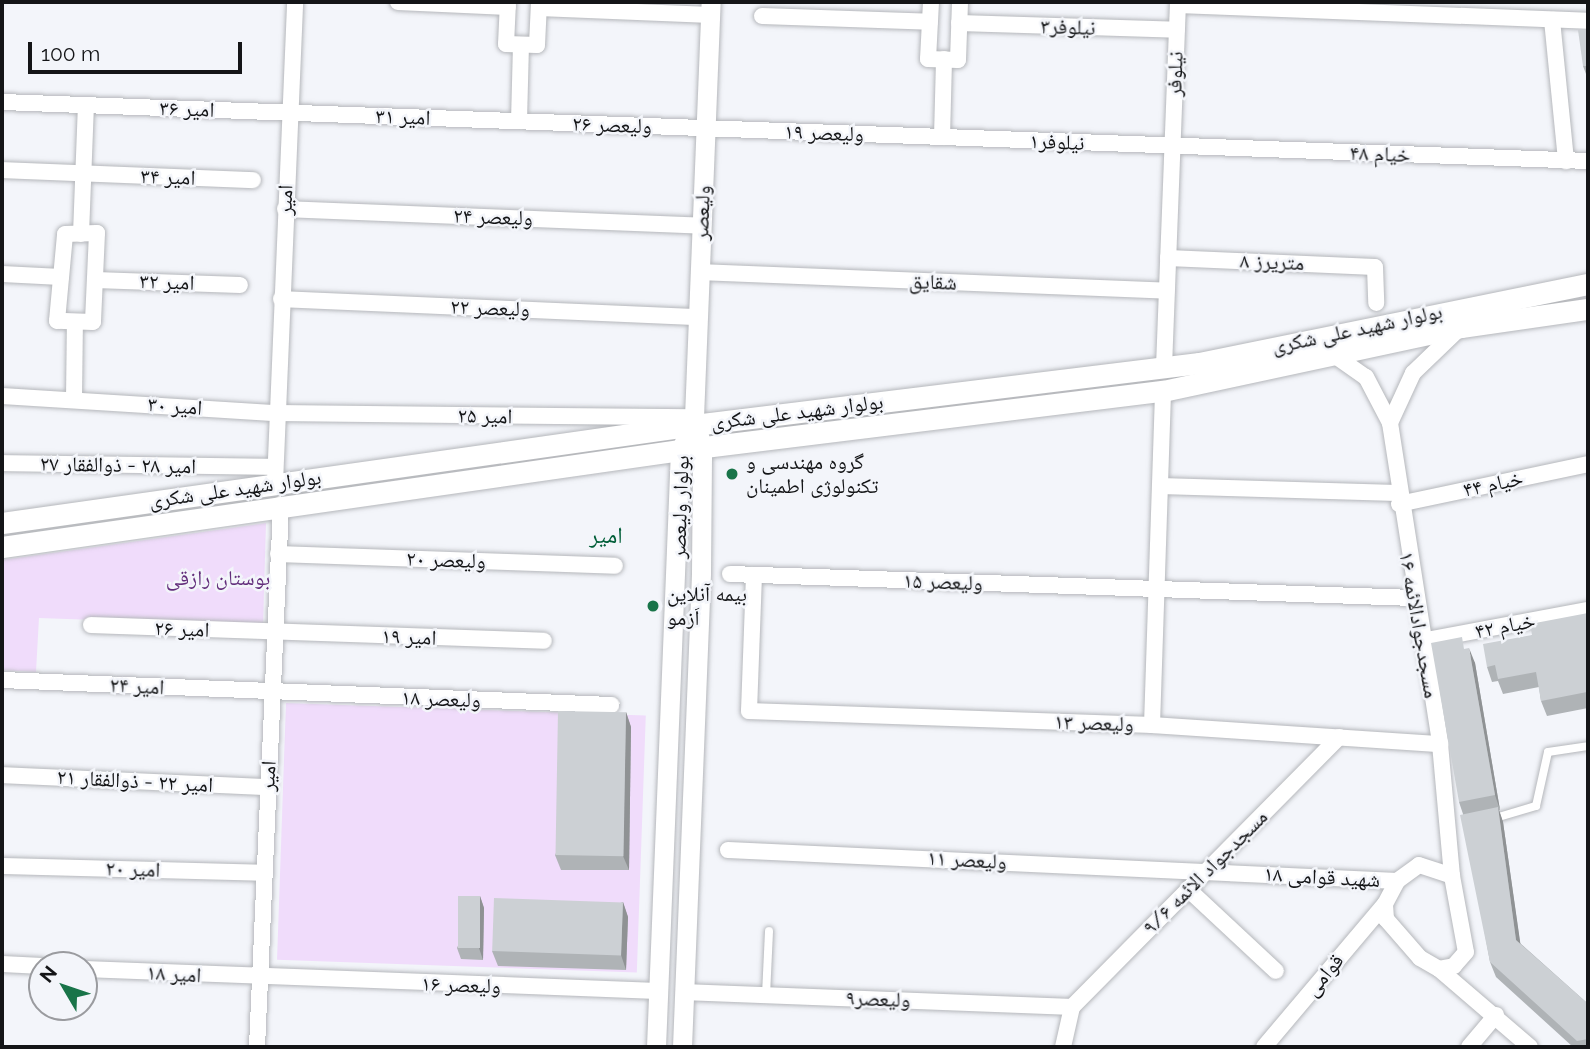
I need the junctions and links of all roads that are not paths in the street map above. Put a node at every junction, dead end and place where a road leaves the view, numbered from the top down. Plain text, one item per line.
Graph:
1 (295, 2) edge
2 (398, 2) edge
3 (931, 2) edge
4 (960, 2) edge
5 (1178, 3) edge
6 (508, 4) edge
7 (539, 5) edge
8 (711, 8) edge
9 (762, 16) dead end
10 (1552, 20) junction
11 (1588, 21) edge
12 (930, 22) junction
13 (959, 23) junction
14 (1177, 30) junction
15 (522, 45) junction
16 (944, 59) junction
17 (2, 102) edge
18 (86, 105) junction
19 (288, 113) junction
20 (519, 121) junction
21 (706, 129) junction
22 (942, 137) junction
23 (1172, 146) junction
24 (1566, 161) junction
25 (1588, 162) edge
26 (2, 170) edge
27 (83, 173) junction
28 (253, 180) dead end
29 (285, 209) junction
30 (702, 226) junction
31 (81, 234) junction
32 (1168, 258) junction
33 (700, 272) junction
34 (2, 274) edge
35 (61, 277) junction
36 (95, 279) junction
37 (1588, 284) edge
38 (240, 285) dead end
39 (1167, 291) junction
40 (281, 299) junction
41 (1376, 303) dead end
42 (1588, 309) edge
43 (698, 317) junction
44 (75, 322) junction
45 (1461, 327) junction
46 (1334, 355) junction
47 (1164, 367) junction
48 (1163, 391) junction
49 (2, 396) edge
50 (74, 399) junction
51 (276, 413) junction
52 (792, 413) junction
53 (694, 421) junction
54 (1390, 423) junction
55 (793, 436) junction
56 (702, 447) junction
57 (680, 450) junction
58 (2, 463) edge
59 (1588, 464) edge
60 (275, 475) junction
61 (1160, 486) junction
62 (1398, 498) junction
63 (281, 505) junction
64 (82, 512) junction
65 (2, 523) edge
66 (85, 534) junction
67 (2, 547) edge
68 (278, 554) junction
69 (615, 566) dead end
70 (730, 574) dead end
71 (754, 575) junction
72 (1156, 591) junction
73 (1415, 598) junction
74 (1588, 610) edge
75 (90, 625) dead end
76 (274, 633) junction
77 (544, 641) dead end
78 (1422, 641) junction
79 (2, 680) edge
80 (272, 693) junction
81 (611, 705) dead end
82 (1152, 724) junction
83 (1339, 737) junction
84 (1440, 744) junction
85 (1588, 746) edge
86 (2, 775) edge
87 (267, 787) junction
88 (1475, 822) edge
89 (1465, 824) edge
90 (1445, 828) junction
91 (728, 850) dead end
92 (1419, 865) junction
93 (2, 866) edge
94 (1206, 870) junction
95 (264, 873) junction
96 (1452, 876) junction
97 (1397, 881) junction
98 (1188, 889) junction
99 (1385, 904) junction
100 (769, 932) dead end
101 (1392, 932) junction
102 (1357, 936) junction
103 (1466, 952) junction
104 (2, 964) edge
105 (28, 965) edge
106 (1439, 969) junction
107 (98, 970) edge
108 (1276, 971) dead end
109 (264, 979) junction
110 (659, 991) junction
111 (684, 992) junction
112 (1474, 994) junction
113 (766, 995) junction
114 (1072, 1007) junction
115 (1496, 1015) junction
116 (257, 1047) edge
117 (656, 1047) edge
118 (682, 1047) edge
119 (1063, 1047) edge
120 (1264, 1047) edge
121 (1469, 1047) edge
122 (1530, 1047) edge

1 - 19 street, امیر
2 - 6 street
3 - 12 street
4 - 13 street
5 - 10 street
5 - 14 street, نیلوفر
6 - 15 street
7 - 8 street
7 - 15 street
8 - 21 street, ولیعصر
9 - 12 street
10 - 11 street
10 - 24 street
12 - 16 street
13 - 14 street, نیلوفر۳
13 - 16 street
14 - 23 street, نیلوفر
15 - 20 street
16 - 22 street
17 - 18 street, امیر ۳۶
18 - 19 street, امیر ۳۶
18 - 27 street
19 - 20 street, امیر ۳۱
19 - 29 street, امیر
20 - 21 street, ولیعصر ۲۶
21 - 22 street, ولیعصر ۱۹
21 - 30 street, ولیعصر
22 - 23 street, نیلوفر۱
23 - 24 street, خیام ۴۸
23 - 32 street, نیلوفر
24 - 25 street, خیام ۴۸
26 - 27 street, امیر ۳۴
27 - 28 street, امیر ۳۴
27 - 31 street
29 - 30 street, ولیعصر ۲۴
29 - 40 street, امیر
30 - 33 street, ولیعصر
31 - 35 street
31 - 36 street
32 - 39 street, نیلوفر
32 - 41 street, ۸ متریرز
33 - 39 street, شقایق
33 - 43 street, ولیعصر
34 - 35 street
35 - 44 street
36 - 38 street, امیر ۳۲
36 - 44 street
37 - 47 main road, بولوار شهید علی شکری
39 - 47 street, نیلوفر
40 - 43 street, ولیعصر ۲۲
40 - 51 street, امیر
42 - 45 main road, بولوار شهید علی شکری
43 - 53 street, ولیعصر
44 - 50 street
45 - 46 main road, بولوار شهید علی شکری
45 - 54 street
46 - 48 main road, بولوار شهید علی شکری
46 - 54 street
47 - 52 main road, بولوار شهید علی شکری
48 - 55 main road, بولوار شهید علی شکری
48 - 61 street
49 - 50 street, امیر ۳۰
50 - 51 street, امیر ۳۰
51 - 53 street, امیر ۲۵
51 - 60 street, امیر
52 - 53 main road, بولوار شهید علی شکری
52 - 55 main road
53 - 56 street, بولوار ولیعصر
53 - 57 street, بولوار ولیعصر
53 - 60 main road, بولوار شهید علی شکری
54 - 62 street, مسجدجوادالائمه ۱۶
55 - 56 main road, بولوار شهید علی شکری
56 - 57 main road, بولوار شهید علی شکری
56 - 111 street, بولوار ولیعصر
57 - 63 main road, بولوار شهید علی شکری
57 - 110 street, بولوار ولیعصر
58 - 60 street, امیر ۲۸ - ذوالفقار ۲۷
59 - 62 street, خیام ۴۴
60 - 64 main road, بولوار شهید علی شکری
61 - 62 street, خیام ۴۴
61 - 72 street
62 - 73 street, مسجدجوادالائمه ۱۶
63 - 66 main road, بولوار شهید علی شکری
63 - 68 street, امیر
64 - 65 main road, بولوار شهید علی شکری
64 - 66 main road
66 - 67 main road, بولوار شهید علی شکری
68 - 69 street, ولیعصر ۲۰
68 - 76 street, امیر
70 - 71 street, ولیعصر ۱۵
71 - 72 street, ولیعصر ۱۵
71 - 82 street, ولیعصر ۱۳
72 - 73 street, ولیعصر ۱۵
72 - 82 street
73 - 78 street, مسجدجوادالائمه ۱۶
74 - 78 street, خیام ۴۲
75 - 76 street, امیر ۲۶
76 - 77 street, امیر ۱۹
76 - 80 street, امیر
78 - 84 street, مسجدجوادالائمه ۱۶
79 - 80 street, امیر ۲۴
80 - 81 street, ولیعصر ۱۸
80 - 87 street, امیر
82 - 83 street, ولیعصر ۱۳
83 - 84 street, ولیعصر ۱۳
83 - 94 street, مسجدجواد الائمه ۹/۶
84 - 90 street, مسجدجوادالائمه ۱۶
85 - 88 lane
86 - 87 street, امیر ۲۲ - ذوالفقار ۲۱
87 - 95 street, امیر
89 - 90 lane
90 - 92 street
90 - 96 street, مسجدجوادالائمه ۱۶
91 - 94 street, ولیعصر ۱۱
92 - 96 street
92 - 97 street
93 - 95 street, امیر ۲۰
94 - 97 street, شهید قوامی ۱۸
94 - 98 street, مسجدجواد الائمه ۹/۶
95 - 109 street, امیر
96 - 103 street
97 - 99 street
98 - 108 street
98 - 114 street, مسجدجواد الائمه ۹/۶
99 - 101 street
99 - 102 street, قوامی
100 - 113 lane
101 - 102 street
101 - 106 street
102 - 120 street, قوامی
103 - 106 street
103 - 112 street
104 - 105 street
106 - 112 street
107 - 109 street, امیر ۱۸
109 - 110 street, ولیعصر ۱۶
109 - 116 street, امیر
110 - 111 street
110 - 117 street, بولوار ولیعصر
111 - 113 street, ولیعصر۹
111 - 118 street, بولوار ولیعصر
112 - 115 street
113 - 114 street, ولیعصر۹
114 - 119 street
115 - 121 street
115 - 122 street

